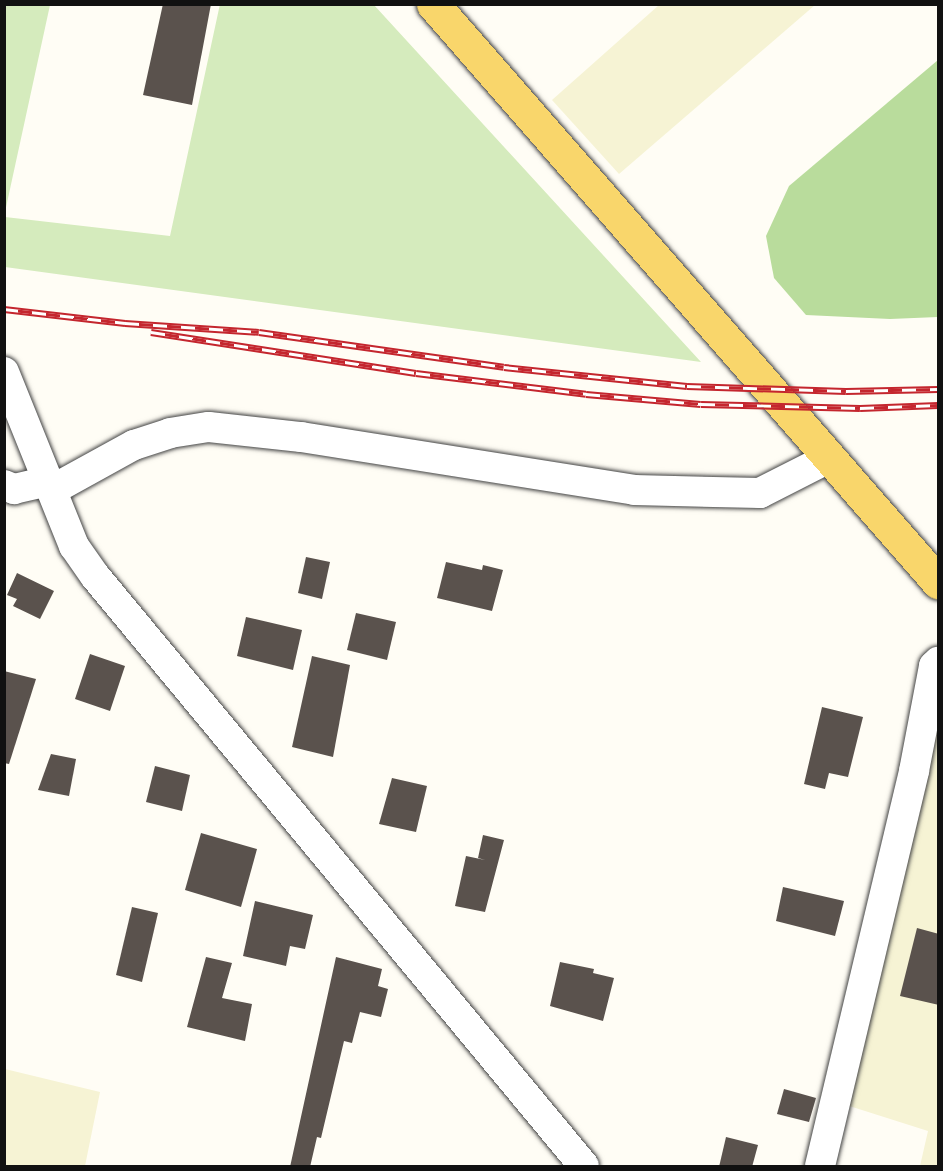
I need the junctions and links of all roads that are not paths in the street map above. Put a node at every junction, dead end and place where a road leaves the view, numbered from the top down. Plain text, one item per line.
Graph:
1 (433, 4) edge
2 (4, 372) edge
3 (830, 458) junction
4 (4, 485) edge
5 (50, 486) junction
6 (939, 582) edge
7 (939, 662) edge
8 (584, 1167) edge
9 (820, 1167) edge

1 - 3 main road
2 - 5 street
3 - 5 street
3 - 6 main road
4 - 5 street
5 - 8 street
7 - 9 street

